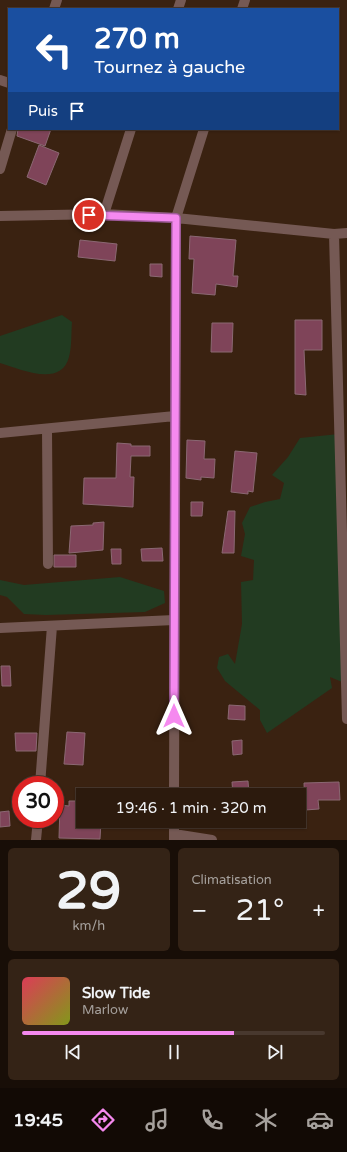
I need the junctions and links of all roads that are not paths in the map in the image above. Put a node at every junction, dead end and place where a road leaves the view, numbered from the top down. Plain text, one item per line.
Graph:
1 (12, 130) edge
2 (130, 130) edge
3 (204, 130) edge
4 (0, 169) edge
5 (104, 214) junction
6 (0, 216) edge
7 (176, 218) junction
8 (347, 233) edge
9 (334, 234) junction
10 (175, 416) junction
11 (47, 429) junction
12 (0, 433) edge
13 (48, 564) dead end
14 (174, 620) junction
15 (52, 626) junction
16 (0, 628) edge
17 (347, 719) edge
18 (41, 776) edge
19 (174, 788) edge
20 (37, 828) edge
21 (174, 837) edge
22 (36, 840) edge
23 (212, 840) edge

1 - 4 street
2 - 5 street
3 - 7 street
5 - 6 street
5 - 7 street
7 - 9 street
7 - 10 street
8 - 9 street
9 - 17 street
10 - 11 street
10 - 14 street
11 - 12 street
11 - 13 street
14 - 15 street
14 - 19 street
15 - 16 street
15 - 18 street
20 - 22 street
21 - 23 street

